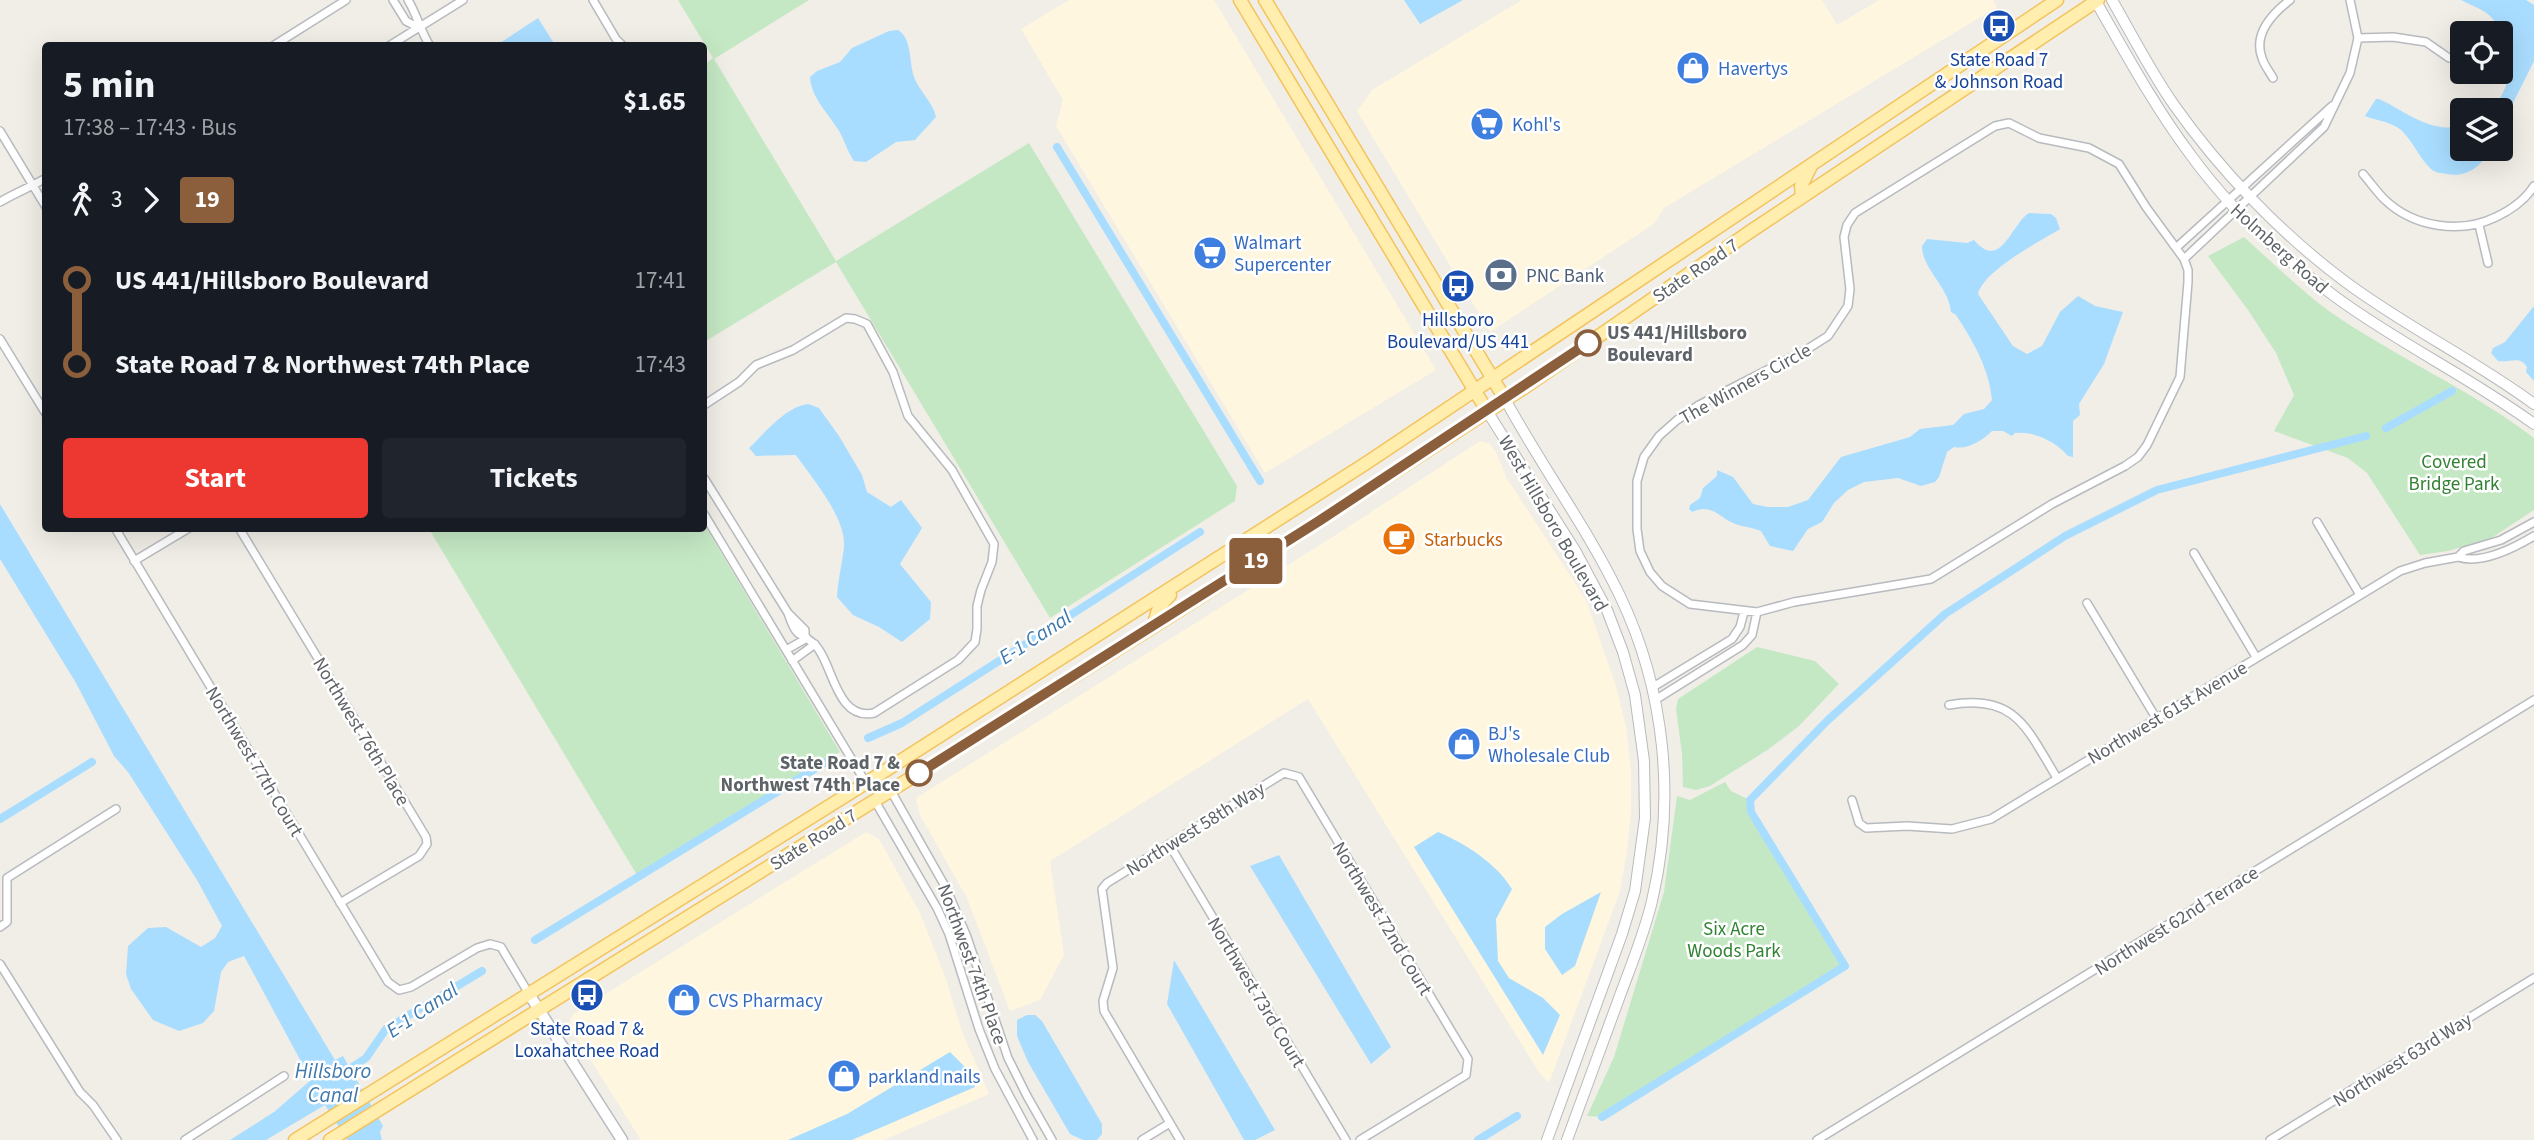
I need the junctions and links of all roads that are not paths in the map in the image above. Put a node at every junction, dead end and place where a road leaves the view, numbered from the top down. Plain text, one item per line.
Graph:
1 (346, 0) edge
2 (393, 0) edge
3 (408, 0) edge
4 (463, 0) edge
5 (593, 0) edge
6 (1240, 0) edge
7 (1265, 0) edge
8 (2057, 0) edge
9 (2096, 0) edge
10 (2112, 0) edge
11 (2290, 0) edge
12 (2350, 0) edge
13 (419, 27) junction
14 (2358, 38) junction
15 (279, 42) edge
16 (395, 42) edge
17 (428, 42) edge
18 (619, 42) edge
19 (2449, 58) dead end
20 (1288, 78) junction
21 (2273, 78) dead end
22 (1327, 103) junction
23 (2335, 103) junction
24 (1304, 106) junction
25 (1341, 126) junction
26 (0, 131) edge
27 (1814, 163) junction
28 (2363, 174) dead end
29 (42, 180) edge
30 (33, 186) junction
31 (2534, 186) edge
32 (2242, 187) junction
33 (1769, 192) junction
34 (1802, 197) junction
35 (2251, 197) junction
36 (2227, 200) junction
37 (42, 201) edge
38 (0, 202) edge
39 (2238, 210) junction
40 (2479, 225) junction
41 (1751, 231) junction
42 (2177, 247) junction
43 (2184, 259) junction
44 (2488, 263) dead end
45 (0, 339) edge
46 (1493, 379) junction
47 (1476, 391) junction
48 (1505, 400) junction
49 (707, 403) edge
50 (2534, 404) edge
51 (42, 407) edge
52 (1487, 411) junction
53 (2534, 424) edge
54 (707, 483) edge
55 (707, 519) edge
56 (2317, 522) dead end
57 (2534, 522) edge
58 (117, 532) edge
59 (182, 532) edge
60 (241, 532) edge
61 (2534, 536) edge
62 (2194, 553) dead end
63 (2458, 557) junction
64 (134, 561) junction
65 (1182, 582) junction
66 (2360, 594) junction
67 (2087, 603) dead end
68 (1744, 612) junction
69 (1757, 612) junction
70 (1153, 627) junction
71 (806, 637) junction
72 (815, 644) junction
73 (786, 650) junction
74 (1714, 651) junction
75 (2256, 657) junction
76 (792, 661) junction
77 (1720, 661) junction
78 (1653, 687) junction
79 (1635, 695) junction
80 (2534, 700) edge
81 (1655, 701) junction
82 (1949, 705) dead end
83 (2156, 718) junction
84 (908, 756) junction
85 (1291, 774) joint
86 (2057, 778) junction
87 (866, 783) junction
88 (891, 791) junction
89 (1852, 800) dead end
90 (875, 801) junction
91 (116, 809) dead end
92 (834, 827) junction
93 (1169, 844) junction
94 (340, 903) junction
95 (0, 927) edge
96 (0, 964) edge
97 (2534, 978) edge
98 (529, 994) junction
99 (540, 1010) junction
100 (284, 1076) dead end
101 (1170, 1123) junction
102 (333, 1138) edge
103 (117, 1140) edge
104 (185, 1140) edge
105 (295, 1140) edge
106 (622, 1140) edge
107 (1033, 1140) edge
108 (1052, 1140) edge
109 (1142, 1140) edge
110 (1180, 1140) edge
111 (1346, 1140) edge
112 (1360, 1140) edge
113 (1547, 1140) edge
114 (1567, 1140) edge
115 (1817, 1140) edge
116 (2270, 1140) edge

1 - 15 street
2 - 13 street
3 - 13 street
4 - 13 street
5 - 18 street
6 - 20 main road, West Hillsboro Boulevard
7 - 22 main road, West Hillsboro Boulevard
8 - 27 main road, State Road 7
9 - 34 main road, State Road 7
9 - 36 street, Holmberg Road
10 - 32 street, Holmberg Road
11 - 21 street
12 - 14 street
13 - 16 street
13 - 17 street
14 - 19 street
14 - 23 street
20 - 22 main road
20 - 24 main road, West Hillsboro Boulevard
22 - 25 main road, West Hillsboro Boulevard
23 - 32 street
23 - 35 street
24 - 25 main road
24 - 47 main road, West Hillsboro Boulevard
25 - 46 main road, West Hillsboro Boulevard
26 - 30 street
27 - 33 main road, State Road 7
27 - 34 main road
28 - 40 street
29 - 30 street
30 - 37 street
30 - 38 street
31 - 40 street
32 - 35 street, Holmberg Road
32 - 36 street
33 - 41 main road
33 - 46 main road, State Road 7
34 - 41 main road, State Road 7
35 - 39 street
35 - 50 street, Holmberg Road
36 - 39 street, Holmberg Road
36 - 42 street
39 - 43 street
39 - 53 street, Holmberg Road
40 - 44 street
41 - 48 main road, State Road 7
42 - 43 street, The Winners Circle
42 - 68 street, The Winners Circle
43 - 69 street, The Winners Circle
45 - 51 street
46 - 47 main road, State Road 7
46 - 48 main road, West Hillsboro Boulevard
47 - 52 main road, West Hillsboro Boulevard
47 - 65 main road, State Road 7
48 - 52 main road, State Road 7
48 - 78 street, West Hillsboro Boulevard
49 - 72 street
52 - 70 main road, State Road 7
52 - 79 street, West Hillsboro Boulevard
54 - 71 street
55 - 73 street
56 - 66 street
57 - 63 street, Northwest 61st Avenue
58 - 64 street, Northwest 77th Court
59 - 64 street
60 - 94 street, Northwest 76th Place
61 - 63 street, Northwest 61st Avenue
62 - 75 street
63 - 66 street, Northwest 61st Avenue
64 - 94 street, Northwest 77th Court
65 - 70 main road
65 - 84 main road, State Road 7
66 - 75 street, Northwest 61st Avenue
67 - 83 street
68 - 69 street, The Winners Circle
68 - 74 street
69 - 77 street
70 - 88 main road, State Road 7
71 - 72 street
71 - 73 street
72 - 76 street
73 - 76 street
74 - 77 street
74 - 78 street
75 - 83 street, Northwest 61st Avenue
76 - 87 street
77 - 81 street
78 - 79 street
78 - 81 street, West Hillsboro Boulevard
79 - 81 street
79 - 113 street, West Hillsboro Boulevard
80 - 115 street, Northwest 62nd Terrace
81 - 114 street, West Hillsboro Boulevard
82 - 86 street
83 - 86 street, Northwest 61st Avenue
84 - 87 main road, State Road 7
84 - 90 main road
85 - 93 street, Northwest 58th Way
85 - 112 street, Northwest 72nd Court
86 - 89 street, Northwest 61st Avenue
87 - 92 main road
87 - 98 main road, State Road 7
88 - 90 main road, State Road 7
88 - 108 street, Northwest 74th Place
90 - 92 main road, State Road 7
90 - 107 street, Northwest 74th Place
91 - 95 street
92 - 99 main road, State Road 7
93 - 101 street, Northwest 58th Way
93 - 111 street, Northwest 73rd Court
94 - 98 street, Northwest 77th Court
96 - 103 street
97 - 116 street, Northwest 63rd Way
98 - 99 main road
98 - 105 main road, State Road 7
99 - 102 main road, State Road 7
99 - 106 main road
100 - 104 street
101 - 109 street
101 - 110 street

